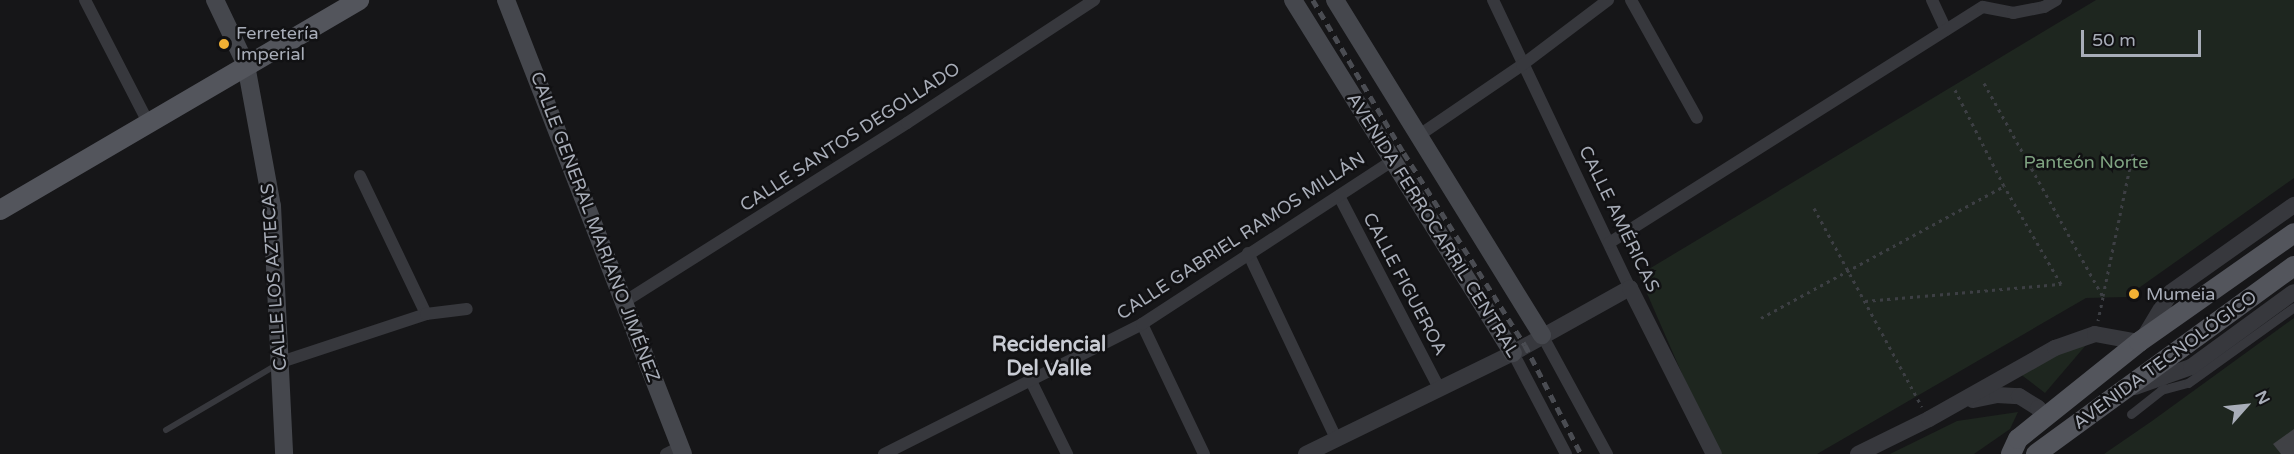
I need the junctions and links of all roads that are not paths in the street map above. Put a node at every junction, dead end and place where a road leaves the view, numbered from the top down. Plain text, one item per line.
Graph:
1 (85, 0) edge
2 (215, 0) edge
3 (359, 0) edge
4 (506, 0) edge
5 (1094, 0) edge
6 (1293, 0) edge
7 (1335, 0) edge
8 (1493, 0) edge
9 (1608, 0) edge
10 (1632, 0) edge
11 (1932, 0) edge
12 (2056, 0) edge
13 (1981, 4) edge
14 (1946, 30) junction
15 (246, 65) junction
16 (1522, 65) junction
17 (1697, 118) dead end
18 (149, 124) junction
19 (1418, 136) junction
20 (1392, 160) junction
21 (360, 176) dead end
22 (1339, 196) junction
23 (2294, 205) edge
24 (0, 210) edge
25 (2294, 233) edge
26 (1609, 243) junction
27 (1248, 252) junction
28 (2294, 266) edge
29 (1630, 288) junction
30 (2294, 291) edge
31 (624, 302) junction
32 (2294, 307) edge
33 (467, 309) dead end
34 (426, 314) junction
35 (1142, 324) junction
36 (1542, 335) junction
37 (2140, 341) junction
38 (1513, 353) junction
39 (281, 362) junction
40 (2191, 367) junction
41 (1030, 379) junction
42 (1439, 388) junction
43 (2125, 390) junction
44 (2161, 390) junction
45 (1955, 404) junction
46 (2131, 414) dead end
47 (2045, 417) junction
48 (166, 429) dead end
49 (1336, 438) junction
50 (676, 452) edge
51 (2042, 452) edge
52 (284, 454) edge
53 (884, 454) edge
54 (1067, 454) edge
55 (1204, 454) edge
56 (1306, 454) edge
57 (1566, 454) edge
58 (1607, 454) edge
59 (1714, 454) edge
60 (1858, 454) edge
61 (2011, 454) edge

1 - 18 street
2 - 15 main road, CALLE LOS AZTECAS
3 - 15 main road
4 - 31 main road, CALLE GENERAL MARIANO JIMÉNEZ
5 - 31 street, CALLE SANTOS DEGOLLADO
6 - 20 main road, AVENIDA FERROCARRIL CENTRAL
7 - 19 main road, AVENIDA FERROCARRIL CENTRAL
8 - 16 street, CALLE AMÉRICAS
9 - 16 street
10 - 17 street
11 - 14 street
12 - 13 street
13 - 14 street
14 - 26 street
15 - 18 main road
15 - 39 main road, CALLE LOS AZTECAS
16 - 19 street
16 - 26 street, CALLE AMÉRICAS
18 - 24 main road
19 - 36 main road, AVENIDA FERROCARRIL CENTRAL
20 - 22 street, CALLE GABRIEL RAMOS MILLÁN
20 - 38 main road, AVENIDA FERROCARRIL CENTRAL
21 - 34 street
22 - 27 street, CALLE GABRIEL RAMOS MILLÁN
22 - 42 street, CALLE FIGUEROA
23 - 37 street
25 - 37 main road, AVENIDA TECNOLÓGICO
26 - 29 street, CALLE AMÉRICAS
27 - 35 street, CALLE GABRIEL RAMOS MILLÁN
27 - 49 street
28 - 43 main road, AVENIDA TECNOLÓGICO
29 - 36 street
29 - 59 street, CALLE AMÉRICAS
30 - 40 street
31 - 50 main road, CALLE GENERAL MARIANO JIMÉNEZ
32 - 44 street
33 - 34 street
34 - 39 street
35 - 41 street, CALLE GABRIEL RAMOS MILLÁN
35 - 55 street
36 - 38 street
36 - 58 street, AVENIDA FERROCARRIL CENTRAL
37 - 45 street
37 - 47 main road, AVENIDA TECNOLÓGICO
38 - 42 street
38 - 57 street, AVENIDA FERROCARRIL CENTRAL
39 - 48 lane
39 - 52 main road, CALLE LOS AZTECAS
40 - 43 street
40 - 44 street
41 - 53 street, CALLE GABRIEL RAMOS MILLÁN
41 - 54 street
42 - 49 street
43 - 51 main road, AVENIDA TECNOLÓGICO
44 - 46 street
45 - 47 street
45 - 60 street
47 - 61 main road, AVENIDA TECNOLÓGICO
49 - 56 street

